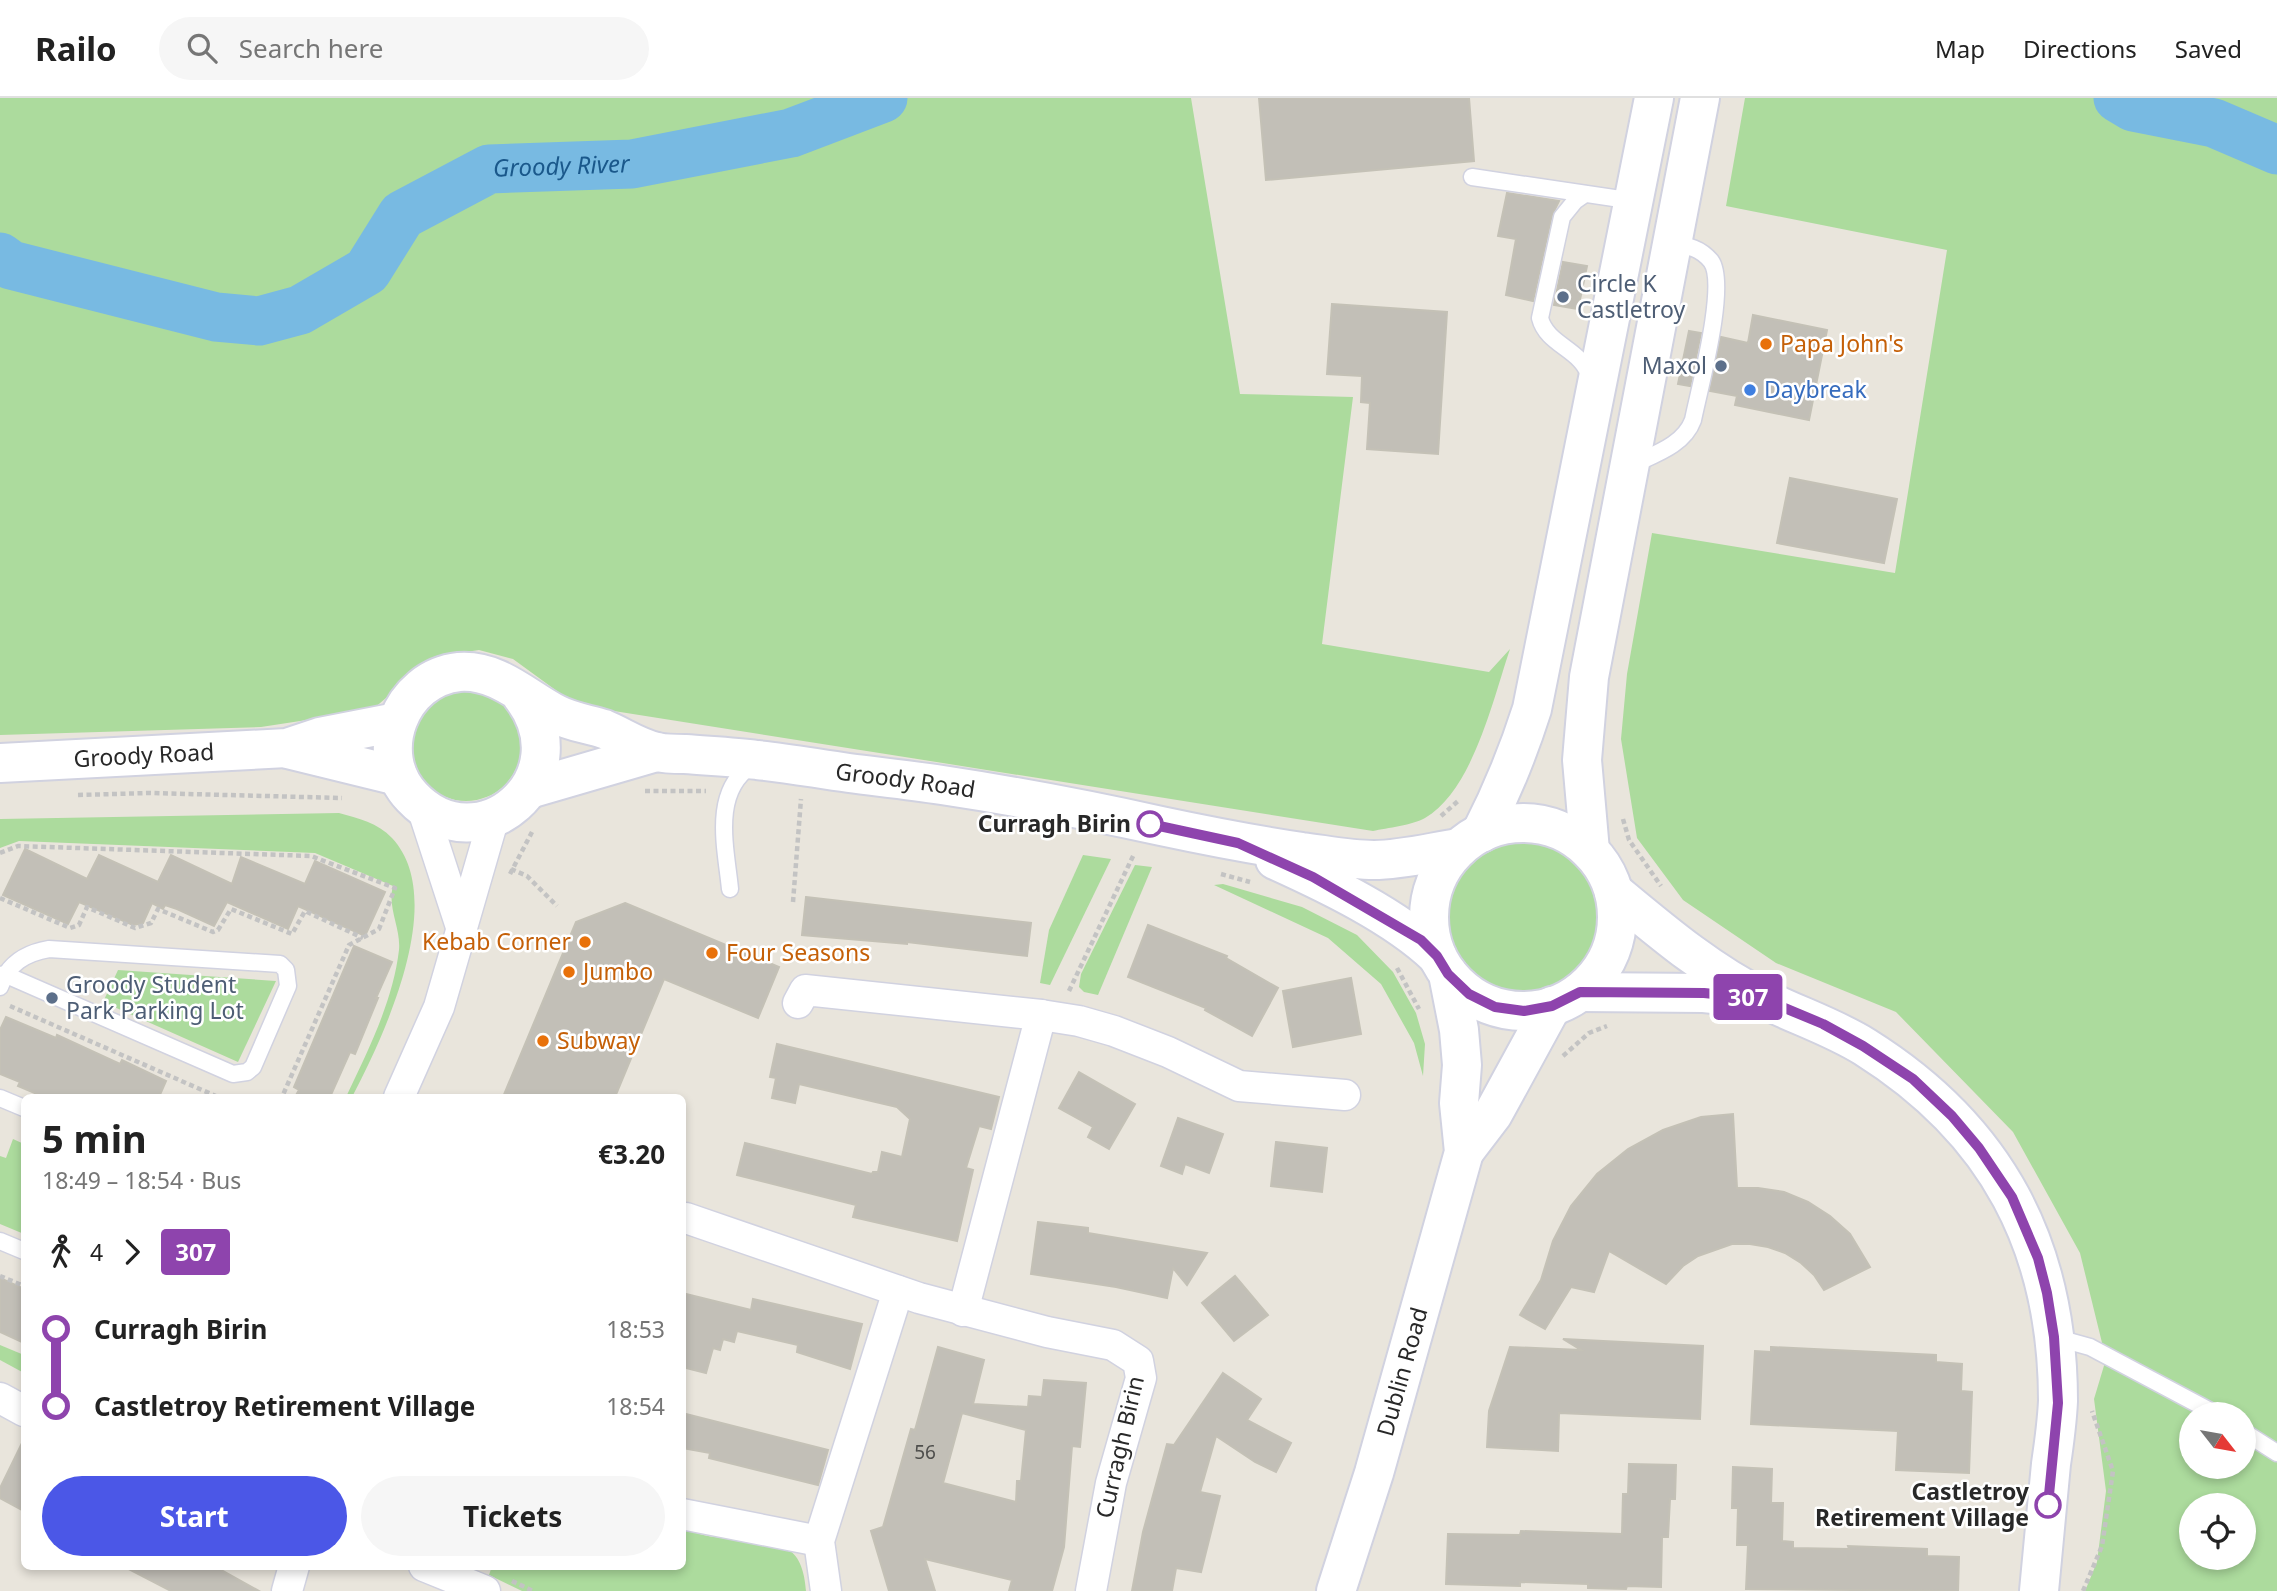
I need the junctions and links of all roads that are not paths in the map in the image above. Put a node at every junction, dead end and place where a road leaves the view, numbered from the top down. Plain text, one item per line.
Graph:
1 (1654, 98) edge
2 (1700, 98) edge
3 (1686, 173) junction
4 (1472, 177) dead end
5 (1586, 194) junction
6 (1634, 201) junction
7 (1673, 244) junction
8 (1618, 281) junction
9 (1595, 399) junction
10 (1628, 467) junction
11 (522, 695) junction
12 (397, 722) junction
13 (287, 748) junction
14 (656, 752) junction
15 (760, 760) junction
16 (0, 763) edge
17 (398, 776) junction
18 (529, 789) junction
19 (422, 807) junction
20 (494, 817) junction
21 (1458, 833) junction
22 (1238, 843) junction
23 (1590, 851) junction
24 (730, 889) dead end
25 (1614, 892) junction
26 (462, 930) junction
27 (1443, 965) junction
28 (2, 981) edge
29 (1566, 999) junction
30 (1763, 999) junction
31 (798, 1003) dead end
32 (1052, 1016) junction
33 (400, 1094) edge
34 (1345, 1095) dead end
35 (0, 1098) edge
36 (21, 1107) edge
37 (1464, 1152) junction
38 (686, 1218) dead end
39 (0, 1241) edge
40 (21, 1250) edge
41 (898, 1291) junction
42 (963, 1311) junction
43 (2054, 1337) junction
44 (0, 1398) edge
45 (2193, 1402) edge
46 (21, 1409) edge
47 (2256, 1440) edge
48 (2277, 1453) edge
49 (686, 1515) edge
50 (819, 1541) junction
51 (293, 1570) edge
52 (434, 1570) edge
53 (287, 1591) edge
54 (485, 1591) edge
55 (826, 1591) edge
56 (1091, 1591) edge
57 (1336, 1591) edge
58 (2039, 1591) edge

1 - 6 street
2 - 3 street
3 - 6 street
3 - 7 street
4 - 5 lane
5 - 6 lane
5 - 9 lane
6 - 8 street
7 - 8 street
7 - 10 street
7 - 10 lane
8 - 9 street
9 - 21 street
10 - 23 street
11 - 12 street
11 - 14 street
11 - 18 street
12 - 13 street
12 - 17 street
13 - 16 street, Groody Road
13 - 17 street
14 - 15 street, Groody Road
14 - 18 street
15 - 22 street, Groody Road
15 - 24 lane
17 - 19 street
18 - 20 street
19 - 20 street
19 - 26 street
20 - 26 street
21 - 22 street
21 - 23 street
21 - 27 street
22 - 27 street
23 - 25 street
25 - 29 street
25 - 30 street
26 - 33 street
27 - 29 street
27 - 37 street
28 - 28 lane
29 - 30 street
29 - 37 street
30 - 43 street
31 - 32 street
32 - 34 street
32 - 42 street
35 - 36 lane
37 - 57 street, Dublin Road
38 - 41 street, Curragh Birin
39 - 40 lane
41 - 42 street, Curragh Birin
41 - 50 street
42 - 56 street, Curragh Birin
43 - 45 lane
43 - 58 street
44 - 46 street
47 - 48 lane
49 - 50 street
50 - 55 street
51 - 53 street
52 - 54 street

